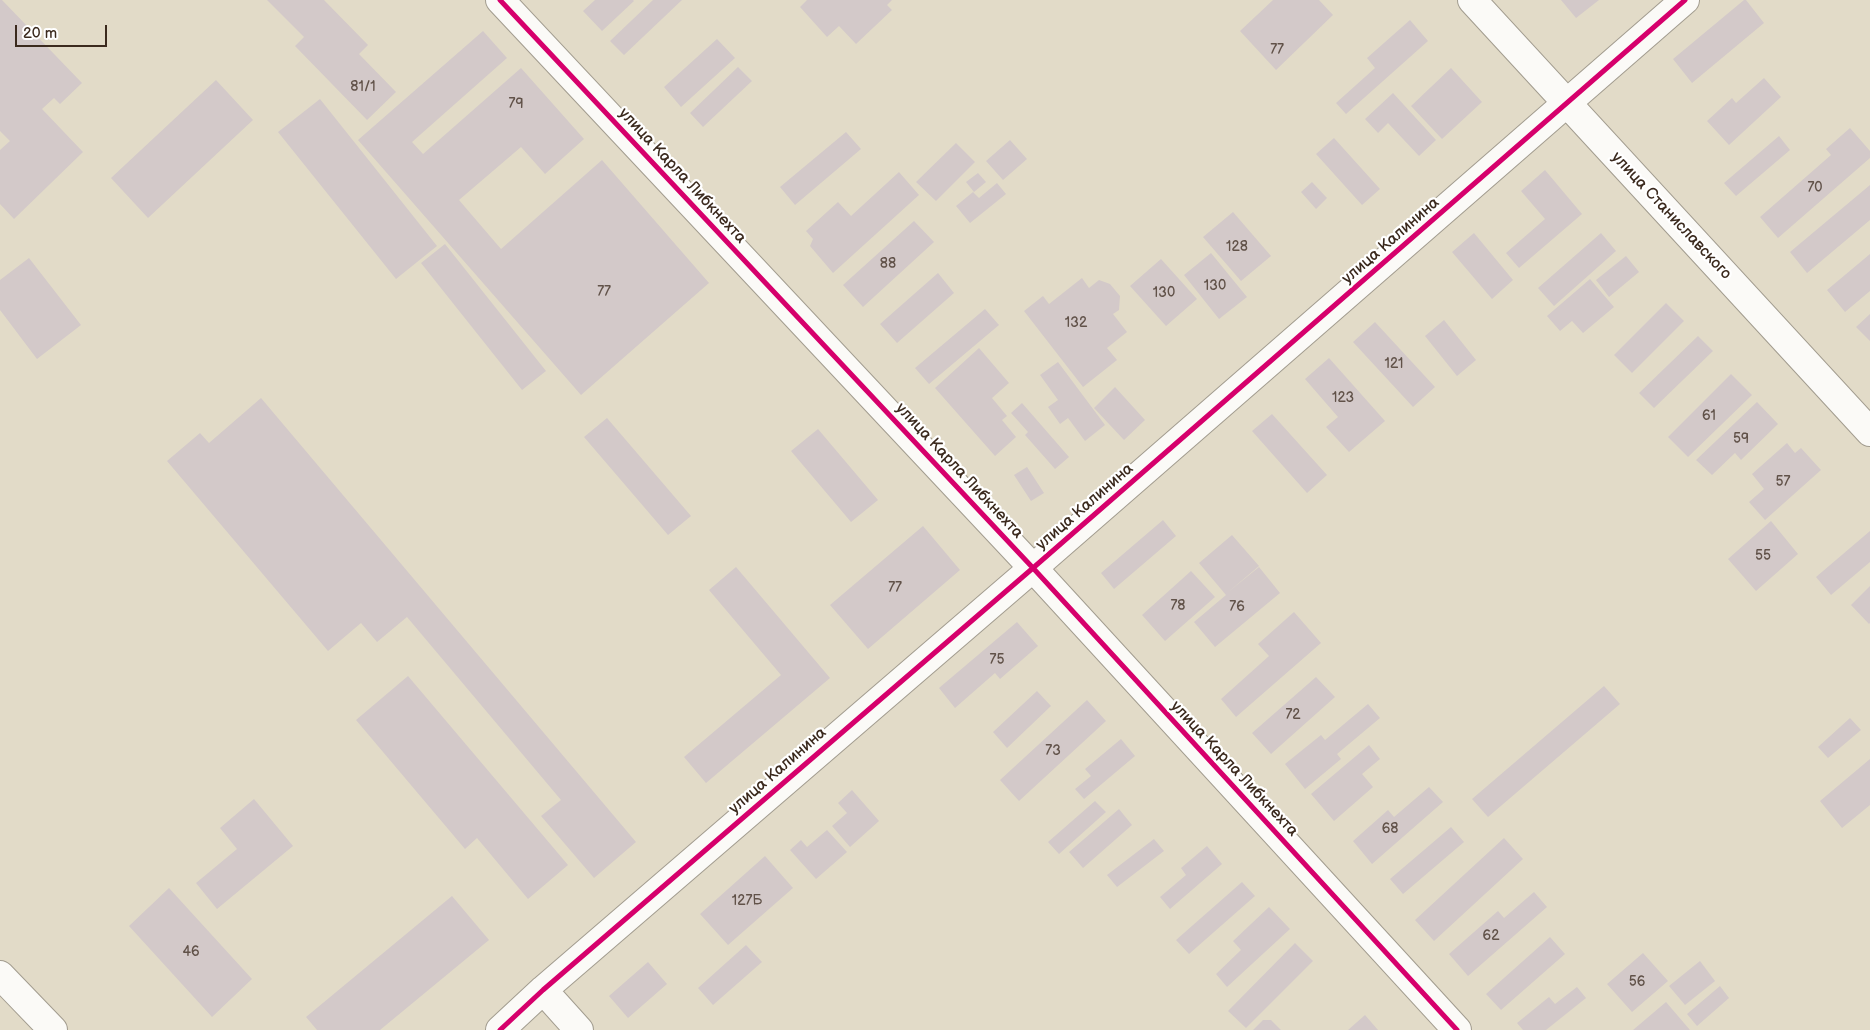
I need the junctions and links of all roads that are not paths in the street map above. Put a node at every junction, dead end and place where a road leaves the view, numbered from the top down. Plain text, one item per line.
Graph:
1 (500, 0) edge
2 (1472, 0) edge
3 (1685, 0) edge
4 (1568, 104) junction
5 (1870, 432) edge
6 (1033, 568) junction
7 (0, 975) edge
8 (543, 990) junction
9 (53, 1030) edge
10 (500, 1030) edge
11 (580, 1030) edge
12 (1457, 1030) edge

1 - 6 street, улица Карла Либкнехта
2 - 4 street, улица Станиславского
3 - 4 street, улица Калинина
4 - 5 street, улица Станиславского
4 - 6 street, улица Калинина
6 - 8 street, улица Калинина
6 - 12 street, улица Карла Либкнехта
7 - 9 street
8 - 10 street, улица Калинина
8 - 11 street

